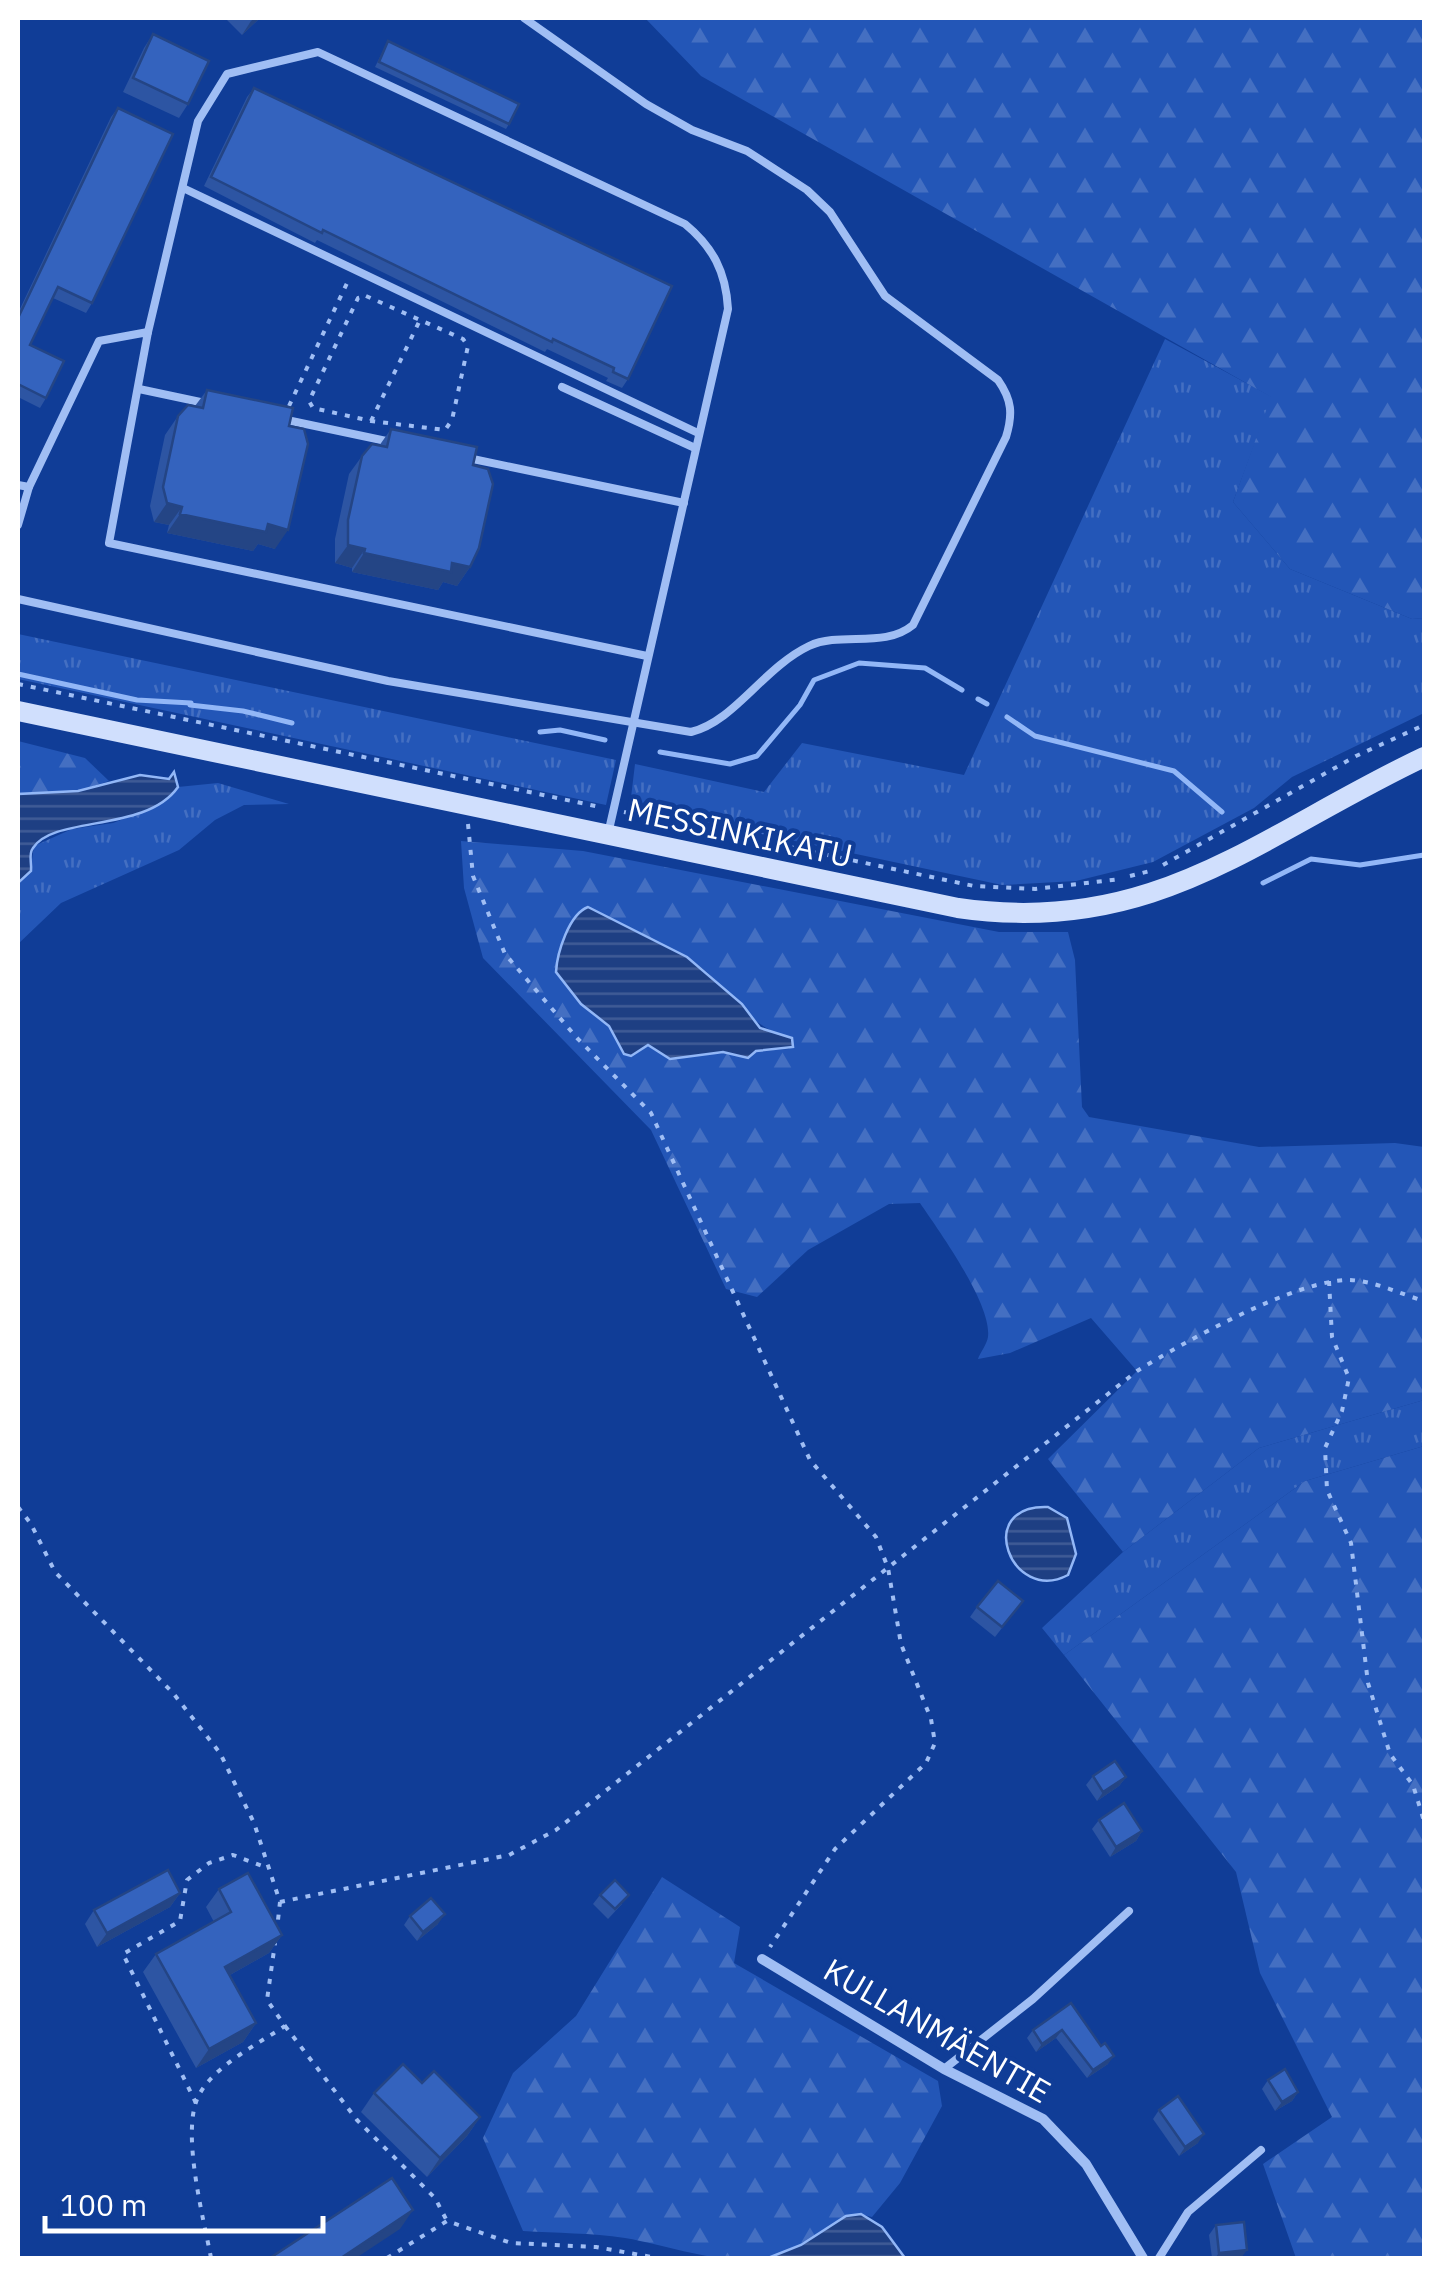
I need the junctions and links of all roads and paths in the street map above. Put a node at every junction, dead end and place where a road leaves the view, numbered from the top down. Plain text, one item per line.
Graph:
1 (524, 18) edge
2 (182, 188) junction
3 (352, 272) junction
4 (420, 320) junction
5 (148, 332) junction
6 (562, 387) dead end
7 (139, 389) junction
8 (211, 404) edge
9 (265, 416) edge
10 (283, 419) junction
11 (371, 421) junction
12 (698, 433) junction
13 (398, 443) edge
14 (695, 448) junction
15 (455, 455) edge
16 (18, 485) edge
17 (29, 488) junction
18 (684, 503) junction
19 (18, 525) edge
20 (18, 599) edge
21 (647, 656) junction
22 (18, 684) edge
23 (18, 711) edge
24 (633, 723) junction
25 (1424, 725) edge
26 (1424, 757) edge
27 (466, 806) junction
28 (613, 810) junction
29 (607, 836) junction
30 (1329, 1281) junction
31 (1424, 1302) edge
32 (18, 1507) edge
33 (888, 1568) junction
34 (1424, 1821) edge
35 (268, 1868) junction
36 (280, 1902) junction
37 (1129, 1911) dead end
38 (762, 1959) joint
39 (285, 2026) junction
40 (944, 2069) junction
41 (197, 2105) junction
42 (1261, 2150) dead end
43 (446, 2220) junction
44 (211, 2258) edge
45 (386, 2258) edge
46 (658, 2258) edge
47 (1142, 2258) edge
48 (1158, 2258) edge

1 - 24 lane
2 - 3 lane
2 - 5 lane
2 - 12 lane
3 - 10 path
3 - 12 lane
4 - 11 path
4 - 11 path
4 - 11 path
5 - 7 lane
5 - 17 lane
6 - 14 lane
7 - 8 lane
7 - 21 lane
9 - 10 lane
10 - 13 lane
12 - 14 lane
14 - 18 lane
15 - 18 lane
16 - 17 lane
17 - 19 lane
18 - 21 lane
20 - 24 lane
21 - 24 lane
22 - 28 path
23 - 27 street, MESSINKIKATU
24 - 28 lane
25 - 28 path
26 - 29 street, MESSINKIKATU
27 - 29 street, MESSINKIKATU
27 - 33 path
28 - 29 lane
30 - 31 path
30 - 33 path
30 - 34 path
32 - 35 path
33 - 36 path
33 - 38 path
35 - 36 path
35 - 41 path
36 - 39 path
37 - 40 lane
38 - 40 street, KULLANMÄENTIE
39 - 41 path
39 - 43 path
40 - 47 street, KULLANMÄENTIE
41 - 44 path
42 - 48 lane
43 - 45 path
43 - 46 path

